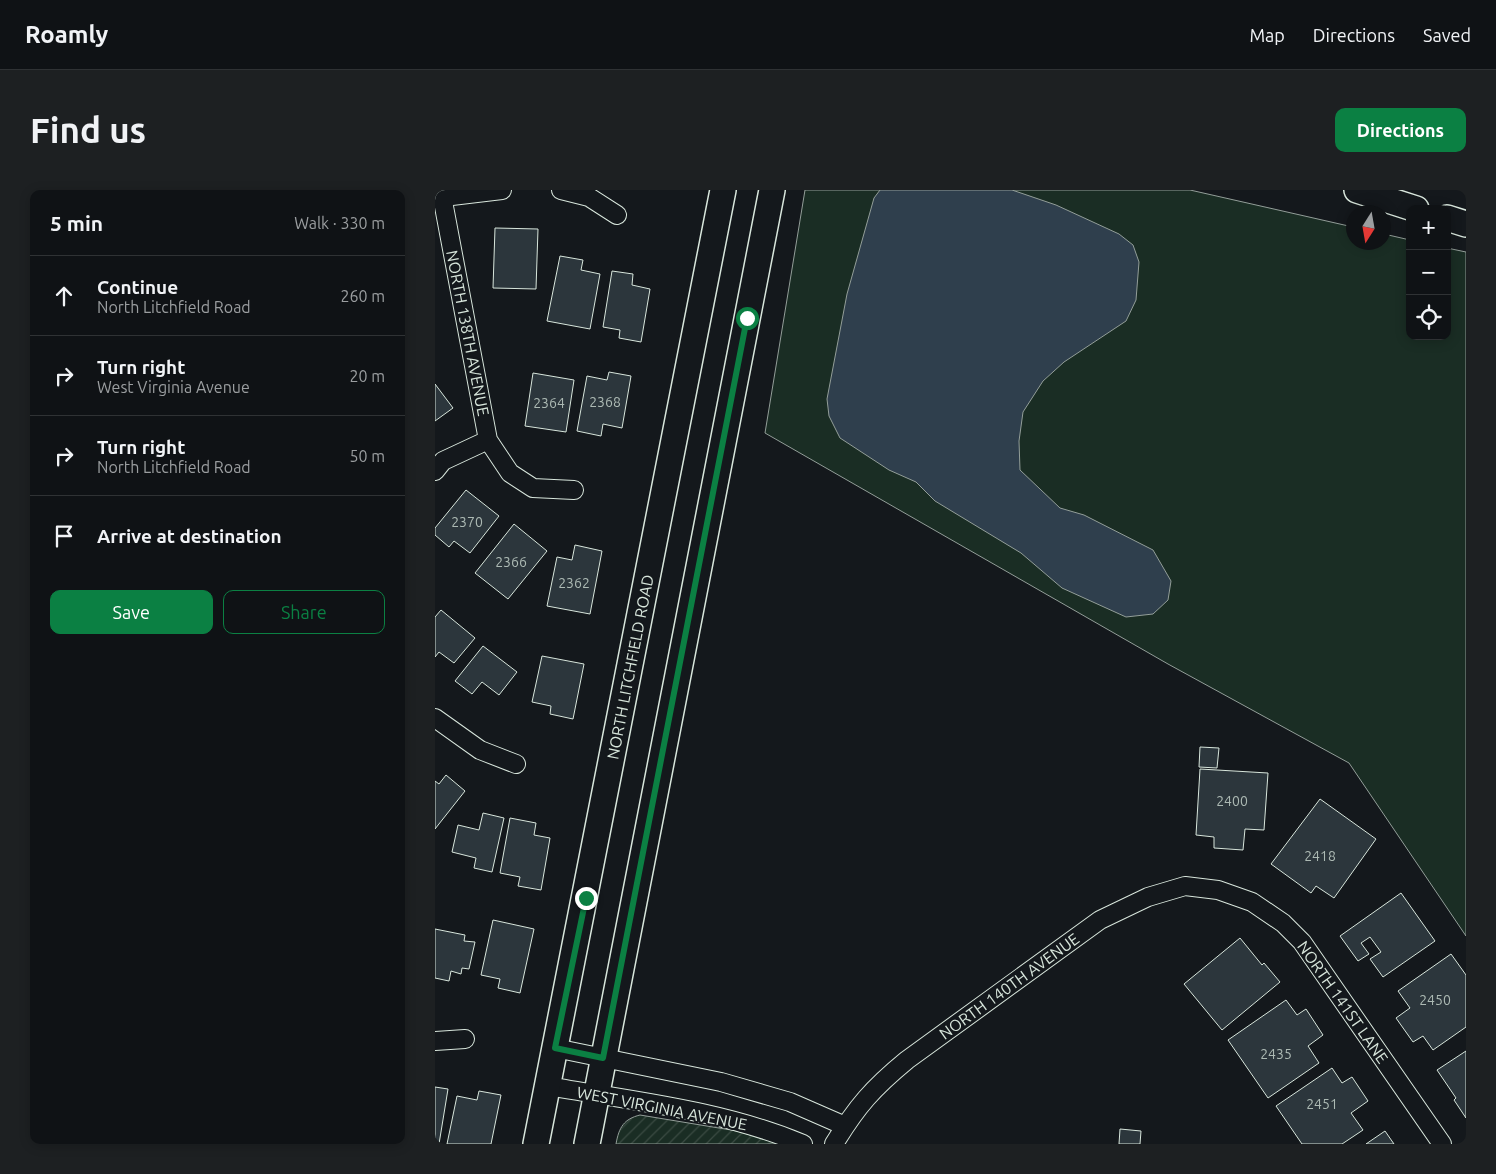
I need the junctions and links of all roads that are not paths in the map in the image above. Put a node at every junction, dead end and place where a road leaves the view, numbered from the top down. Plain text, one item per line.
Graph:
1 (503, 190) edge
2 (561, 190) edge
3 (723, 190) edge
4 (772, 190) edge
5 (1357, 190) edge
6 (439, 197) edge
7 (1406, 206) edge
8 (617, 215) dead end
9 (1451, 219) edge
10 (1466, 224) edge
11 (488, 440) junction
12 (435, 471) edge
13 (574, 490) dead end
14 (435, 718) edge
15 (516, 764) dead end
16 (1218, 890) joint
17 (435, 1040) edge
18 (465, 1040) dead end
19 (555, 1048) junction
20 (603, 1058) junction
21 (548, 1086) junction
22 (596, 1094) junction
23 (845, 1126) junction
24 (536, 1144) edge
25 (587, 1144) edge
26 (803, 1144) edge
27 (834, 1144) edge
28 (1442, 1144) edge

1 - 6 street
2 - 8 street
3 - 19 main road, NORTH LITCHFIELD ROAD
4 - 20 main road
5 - 7 main road
6 - 11 street, NORTH 138TH AVENUE
9 - 10 main road
11 - 12 street
11 - 13 street, NORTH 138TH AVENUE
14 - 15 street
16 - 23 street, NORTH 140TH AVENUE
16 - 28 street, NORTH 141ST LANE
17 - 18 street
19 - 20 street, WEST VIRGINIA AVENUE
19 - 21 main road, NORTH LITCHFIELD ROAD
20 - 22 main road
20 - 23 street, WEST VIRGINIA AVENUE
21 - 22 street, WEST VIRGINIA AVENUE
21 - 24 main road, NORTH LITCHFIELD ROAD
22 - 25 main road
22 - 26 street, WEST VIRGINIA AVENUE
23 - 27 street, NORTH 140TH AVENUE

